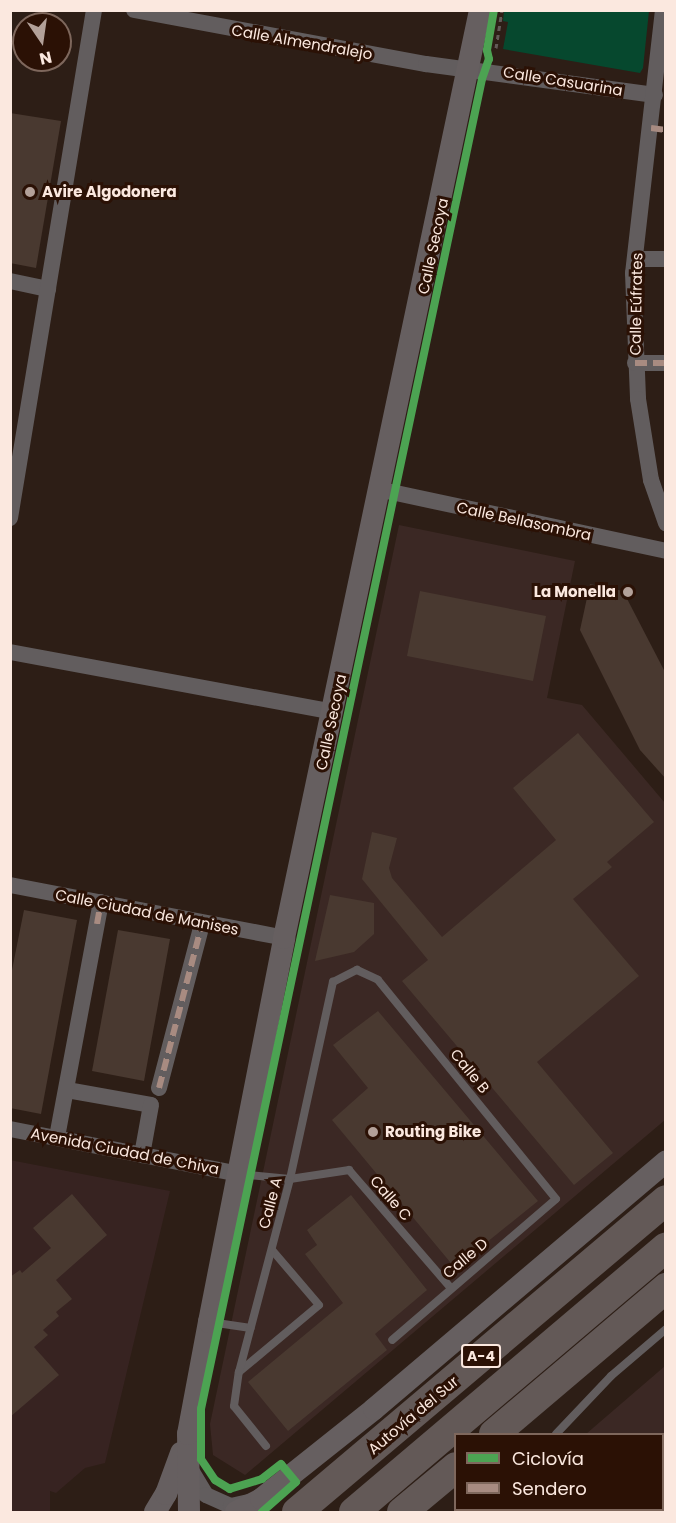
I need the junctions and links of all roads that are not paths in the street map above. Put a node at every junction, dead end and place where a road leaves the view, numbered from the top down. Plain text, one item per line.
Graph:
1 (94, 10) edge
2 (134, 10) edge
3 (480, 10) edge
4 (664, 13) edge
5 (478, 69) junction
6 (655, 95) junction
7 (658, 129) edge
8 (635, 259) junction
9 (666, 259) edge
10 (10, 281) edge
11 (48, 289) junction
12 (635, 363) junction
13 (666, 363) edge
14 (658, 480) edge
15 (382, 490) junction
16 (10, 518) edge
17 (666, 523) edge
18 (666, 551) edge
19 (10, 652) edge
20 (333, 712) junction
21 (10, 885) edge
22 (101, 902) junction
23 (202, 924) junction
24 (284, 938) junction
25 (357, 970) joint
26 (159, 1088) dead end
27 (67, 1090) junction
28 (10, 1129) edge
29 (57, 1137) junction
30 (142, 1155) junction
31 (666, 1161) edge
32 (239, 1174) junction
33 (291, 1179) junction
34 (556, 1198) joint
35 (666, 1200) edge
36 (666, 1247) edge
37 (272, 1250) junction
38 (451, 1288) junction
39 (666, 1288) edge
40 (209, 1322) junction
41 (251, 1328) junction
42 (666, 1329) edge
43 (392, 1340) dead end
44 (239, 1372) junction
45 (495, 1433) edge
46 (557, 1433) edge
47 (188, 1434) junction
48 (266, 1446) dead end
49 (186, 1462) junction
50 (454, 1470) edge
51 (261, 1499) junction
52 (155, 1512) edge
53 (189, 1512) edge
54 (236, 1512) edge
55 (297, 1512) edge
56 (354, 1512) edge
57 (402, 1512) edge

1 - 11 street
2 - 5 street, Calle Almendralejo
3 - 5 main road, Calle Secoya
4 - 6 street, Calle Eúfrates
5 - 6 street, Calle Casuarina
5 - 15 main road, Calle Secoya
6 - 7 street, Calle Eúfrates
7 - 8 street, Calle Eúfrates
8 - 9 street
8 - 12 street, Calle Eúfrates
10 - 11 street
11 - 16 street
12 - 13 street
12 - 14 street, Calle Eúfrates
14 - 17 street, Calle Eúfrates
15 - 18 street, Calle Bellasombra
15 - 20 main road, Calle Secoya
19 - 20 street
20 - 24 main road, Calle Secoya
21 - 22 street, Calle Ciudad de Manises
22 - 23 street, Calle Ciudad de Manises
22 - 27 street
23 - 24 street, Calle Ciudad de Manises
23 - 26 street
24 - 32 main road, Calle Secoya
25 - 33 lane, Calle A
25 - 34 lane, Calle B
27 - 29 street
27 - 30 street
28 - 29 street, Avenida Ciudad de Chiva
29 - 30 street, Avenida Ciudad de Chiva
30 - 32 street, Avenida Ciudad de Chiva
31 - 51 main road
32 - 33 lane
32 - 40 main road, Calle Secoya
33 - 37 lane, Calle A
33 - 38 lane, Calle C
34 - 38 lane, Calle D
35 - 55 highway, Autovía del Sur / A-4
36 - 56 highway, A-4
37 - 41 lane, Calle A
37 - 44 lane
38 - 43 lane, Calle D
39 - 45 highway
40 - 41 lane
40 - 47 main road, Calle Secoya
41 - 44 lane, Calle A
42 - 46 lane
44 - 48 lane, Calle A
47 - 49 main road
47 - 52 main road
49 - 51 street
49 - 53 main road
50 - 57 highway
51 - 54 main road

